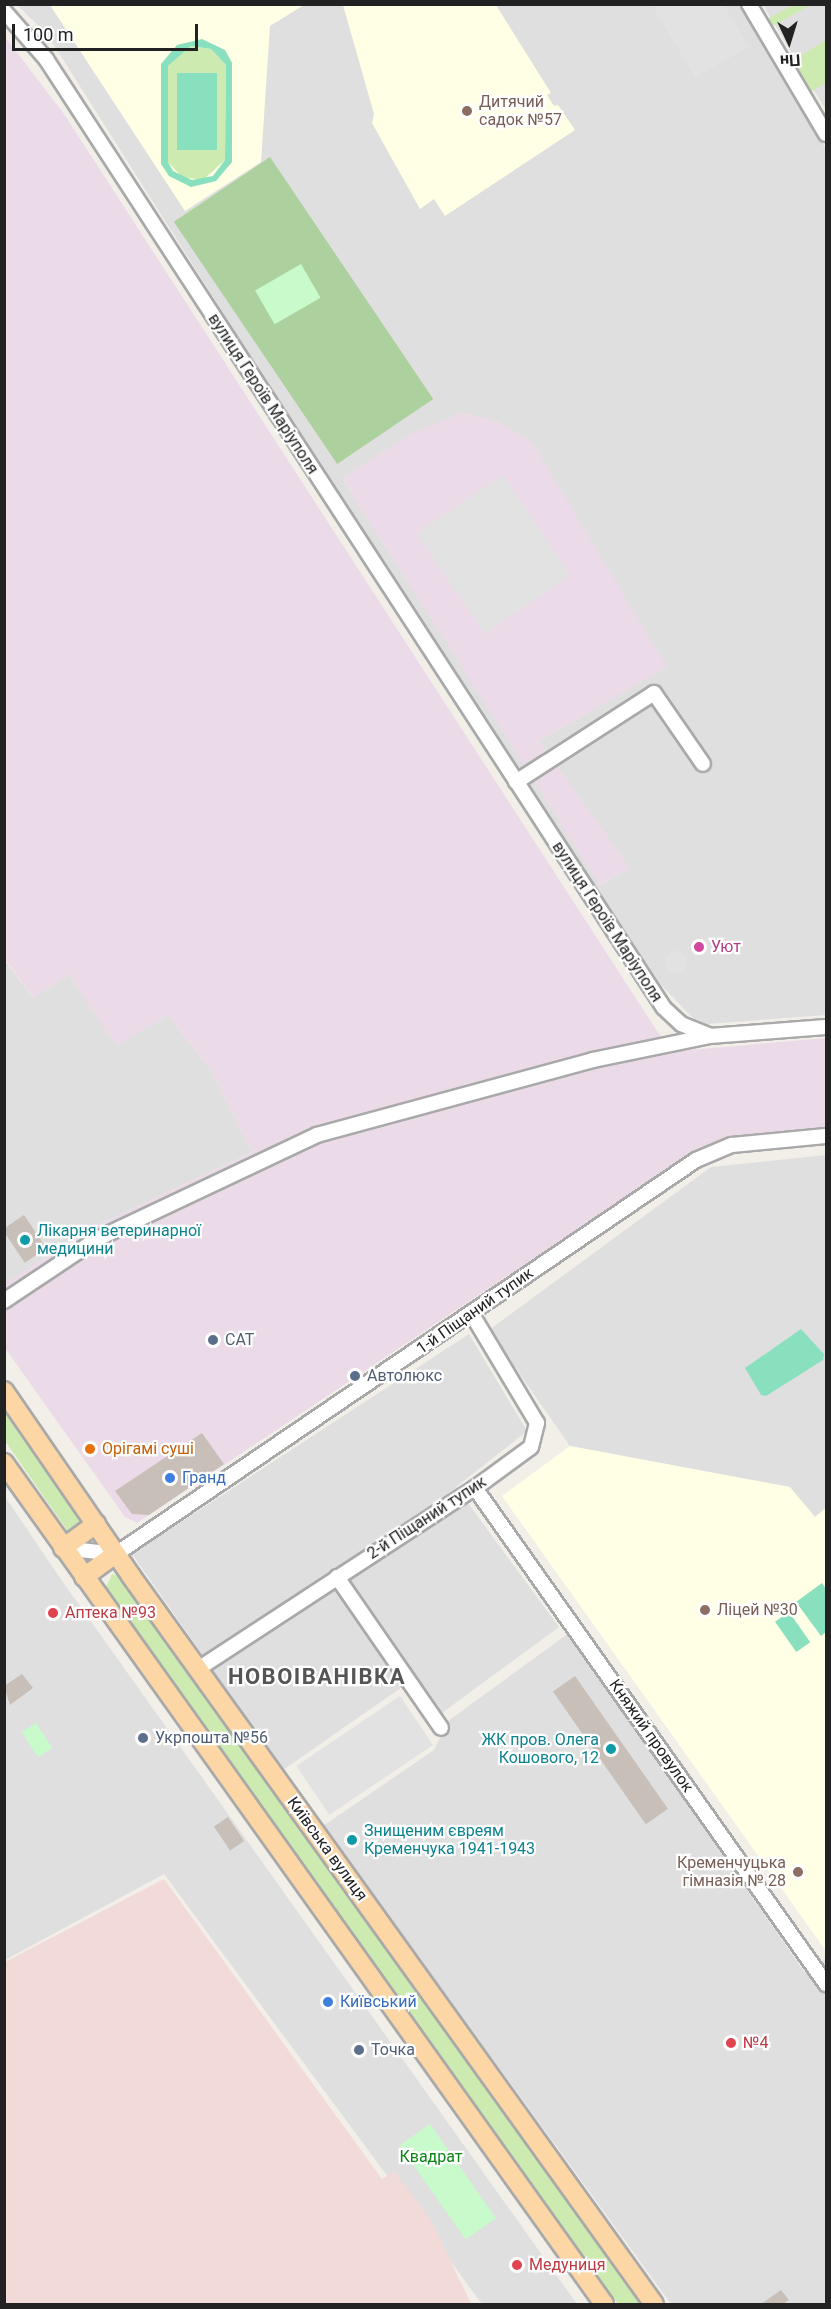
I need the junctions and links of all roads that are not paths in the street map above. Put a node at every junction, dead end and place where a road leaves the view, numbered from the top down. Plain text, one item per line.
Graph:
1 (749, 4) edge
2 (4, 11) edge
3 (826, 134) edge
4 (703, 764) dead end
5 (516, 782) junction
6 (826, 1027) edge
7 (710, 1036) junction
8 (826, 1136) edge
9 (4, 1301) edge
10 (472, 1316) junction
11 (4, 1391) edge
12 (4, 1463) edge
13 (476, 1488) junction
14 (96, 1524) junction
15 (63, 1548) junction
16 (117, 1554) junction
17 (84, 1577) junction
18 (337, 1577) junction
19 (198, 1670) junction
20 (441, 1728) dead end
21 (826, 1984) edge
22 (604, 2304) edge
23 (654, 2304) edge

1 - 3 street
2 - 5 street, вулиця Героїв Маріуполя
4 - 5 street
5 - 7 street, вулиця Героїв Маріуполя
6 - 7 street, вулиця Героїв Маріуполя
7 - 9 street
8 - 10 street, 1-й Піщаний тупик
10 - 13 street, 2-й Піщаний тупик
10 - 16 street, 1-й Піщаний тупик
11 - 14 main road, Київська вулиця
12 - 15 main road
13 - 18 street, 2-й Піщаний тупик
13 - 21 street, Княжий провулок
14 - 15 main road
14 - 16 main road, Київська вулиця
15 - 16 street
15 - 17 main road
16 - 17 main road
16 - 19 main road, Київська вулиця
17 - 22 main road
18 - 19 street, 2-й Піщаний тупик
18 - 20 street
19 - 23 main road, Київська вулиця

